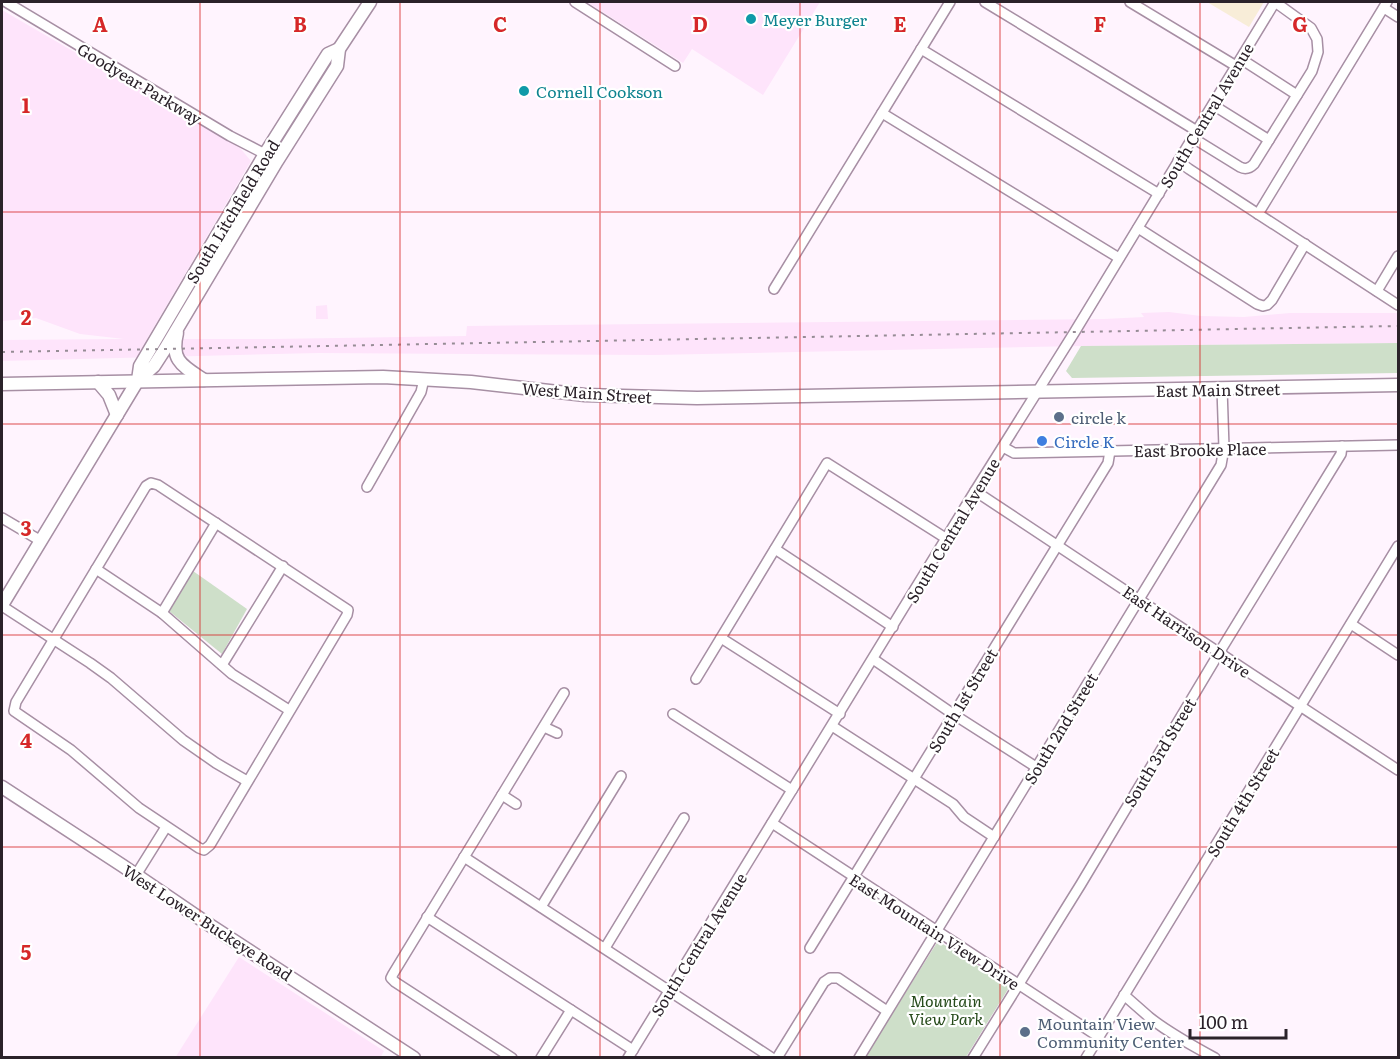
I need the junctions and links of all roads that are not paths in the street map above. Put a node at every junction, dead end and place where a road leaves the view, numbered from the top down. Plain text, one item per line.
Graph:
1 (6, 2) edge
2 (370, 2) edge
3 (576, 2) edge
4 (950, 2) edge
5 (985, 2) edge
6 (1131, 2) edge
7 (1275, 2) edge
8 (1385, 5) edge
9 (1398, 17) edge
10 (921, 49) junction
11 (334, 52) junction
12 (1238, 62) junction
13 (675, 66) dead end
14 (1297, 95) junction
15 (1213, 105) junction
16 (882, 113) junction
17 (1195, 134) junction
18 (1269, 140) junction
19 (271, 158) junction
20 (1178, 161) junction
21 (1159, 194) junction
22 (1258, 214) junction
23 (1138, 228) junction
24 (1305, 244) junction
25 (1398, 256) edge
26 (1119, 258) junction
27 (774, 289) dead end
28 (1377, 291) junction
29 (1398, 305) edge
30 (179, 325) junction
31 (424, 379) junction
32 (138, 380) junction
33 (205, 380) junction
34 (98, 382) junction
35 (2, 384) edge
36 (1398, 385) edge
37 (1222, 388) junction
38 (1037, 392) junction
39 (117, 415) junction
40 (1398, 445) edge
41 (1342, 446) junction
42 (1003, 447) junction
43 (1224, 448) junction
44 (1110, 451) junction
45 (368, 487) dead end
46 (975, 491) junction
47 (2, 518) edge
48 (216, 523) junction
49 (947, 539) junction
50 (41, 541) junction
51 (1057, 545) junction
52 (1398, 546) edge
53 (775, 549) junction
54 (283, 566) junction
55 (96, 569) junction
56 (1138, 598) junction
57 (2, 605) edge
58 (162, 613) junction
59 (1351, 624) junction
60 (893, 627) junction
61 (722, 638) junction
62 (53, 639) junction
63 (1219, 653) junction
64 (1398, 655) edge
65 (873, 659) junction
66 (222, 665) junction
67 (696, 679) dead end
68 (564, 693) dead end
69 (1300, 706) junction
70 (289, 710) junction
71 (673, 714) dead end
72 (840, 714) junction
73 (953, 714) junction
74 (832, 726) junction
75 (544, 727) junction
76 (557, 734) dead end
77 (1036, 766) junction
78 (1398, 770) edge
79 (621, 776) dead end
80 (914, 779) junction
81 (247, 781) junction
82 (2, 787) edge
83 (792, 790) junction
84 (502, 795) junction
85 (516, 804) dead end
86 (684, 818) dead end
87 (772, 823) junction
88 (165, 827) junction
89 (994, 837) junction
90 (465, 857) junction
91 (136, 875) junction
92 (854, 878) junction
93 (541, 907) junction
94 (427, 917) junction
95 (936, 932) junction
96 (604, 948) junction
97 (810, 948) dead end
98 (1017, 985) junction
99 (669, 989) junction
100 (1124, 995) junction
101 (571, 1010) junction
102 (887, 1011) junction
103 (1099, 1037) junction
104 (633, 1054) edge
105 (414, 1058) edge
106 (512, 1058) edge
107 (541, 1058) edge
108 (772, 1058) edge
109 (777, 1058) edge
110 (859, 1058) edge
111 (973, 1058) edge
112 (1086, 1058) edge
113 (1215, 1058) edge

1 - 19 street, Goodyear Parkway
2 - 11 main road, South Litchfield Road
3 - 13 street
4 - 10 street
5 - 17 street
6 - 12 street
7 - 12 street, South Central Avenue
7 - 14 street
8 - 9 street
8 - 22 street
10 - 16 street
10 - 21 street
11 - 19 main road, South Litchfield Road
11 - 19 main road, South Litchfield Road
12 - 14 street
12 - 15 street, South Central Avenue
14 - 18 street
15 - 17 street, South Central Avenue
15 - 18 street
16 - 26 street
16 - 27 street
17 - 18 street
17 - 20 street, South Central Avenue
19 - 30 main road, South Litchfield Road
19 - 32 main road, South Litchfield Road
20 - 21 street, South Central Avenue
20 - 22 street
21 - 23 street, South Central Avenue
22 - 24 street
23 - 24 street
23 - 26 street, South Central Avenue
24 - 28 street
25 - 28 street
26 - 38 street, South Central Avenue
28 - 29 street
30 - 32 main road, South Litchfield Road
30 - 33 main road
31 - 33 main road, West Main Street
31 - 38 main road, West Main Street
31 - 45 street
32 - 33 main road, West Main Street
32 - 34 main road, West Main Street
32 - 39 main road, South Litchfield Road
34 - 35 main road, West Main Street
34 - 39 main road
36 - 37 main road, East Main Street
37 - 38 main road, East Main Street
37 - 43 street, South 2nd Street
38 - 42 street, South Central Avenue
39 - 50 main road, South Litchfield Road
40 - 41 street, East Brooke Place
41 - 43 street, East Brooke Place
41 - 63 street, South 3rd Street
42 - 44 street, East Brooke Place
42 - 46 street, South Central Avenue
43 - 44 street, East Brooke Place
43 - 56 street, South 2nd Street
44 - 51 street, South 1st Street
46 - 49 street, South Central Avenue
46 - 51 street, East Harrison Drive
47 - 50 street
48 - 54 street
48 - 55 street
48 - 58 street
49 - 53 street
49 - 60 street, South Central Avenue
50 - 57 main road, South Litchfield Road
51 - 56 street, East Harrison Drive
51 - 73 street, South 1st Street
52 - 59 street, South 4th Street
53 - 60 street
53 - 61 street
54 - 66 street
54 - 70 street
55 - 58 street
55 - 62 street
56 - 63 street, East Harrison Drive
56 - 77 street, South 2nd Street
57 - 62 street
58 - 66 street
59 - 64 street
59 - 69 street, South 4th Street
60 - 65 street, South Central Avenue
61 - 67 street
61 - 72 street
62 - 81 street
62 - 88 street
63 - 69 street, East Harrison Drive
63 - 98 street, South 3rd Street
65 - 72 street, South Central Avenue
65 - 73 street
66 - 70 street
68 - 75 street
69 - 78 street, East Harrison Drive
69 - 100 street, South 4th Street
70 - 81 street
71 - 83 street
72 - 74 street, South Central Avenue
73 - 77 street
73 - 80 street, South 1st Street
74 - 80 street
74 - 83 street, South Central Avenue
75 - 76 street
75 - 84 street
77 - 89 street, South 2nd Street
79 - 93 street
80 - 89 street
80 - 92 street, South 1st Street
81 - 88 street
82 - 91 main road, West Lower Buckeye Road
83 - 87 street, South Central Avenue
84 - 85 street
84 - 90 street
86 - 96 street
87 - 92 street, East Mountain View Drive
87 - 99 street, South Central Avenue
88 - 91 street
89 - 95 street, South 2nd Street
90 - 93 street
90 - 94 street
91 - 105 main road, West Lower Buckeye Road
92 - 95 street, East Mountain View Drive
92 - 97 street, South 1st Street
93 - 96 street
94 - 101 street
94 - 106 street
95 - 98 street, East Mountain View Drive
95 - 102 street, South 2nd Street
96 - 99 street
98 - 103 street, East Mountain View Drive
98 - 111 street, South 3rd Street
99 - 104 street, South Central Avenue
99 - 108 street
100 - 103 street, South 4th Street
100 - 113 street
101 - 104 street
101 - 107 street
102 - 109 street
102 - 110 street, South 2nd Street
103 - 112 street, South 4th Street

